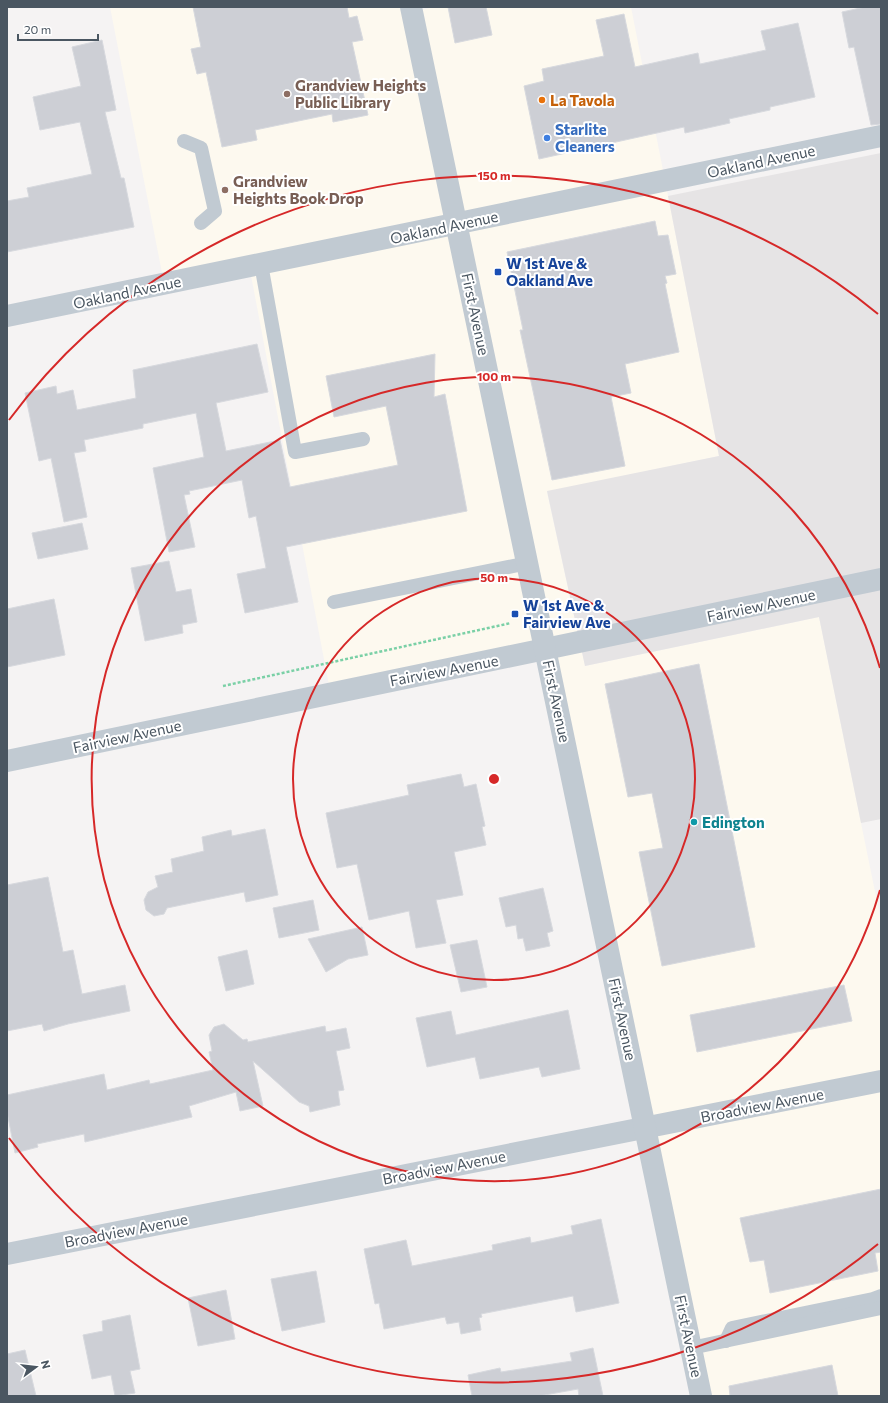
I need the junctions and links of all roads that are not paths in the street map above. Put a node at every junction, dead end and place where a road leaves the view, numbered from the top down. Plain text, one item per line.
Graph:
1 (411, 7) edge
2 (881, 136) edge
3 (184, 141) dead end
4 (202, 223) dead end
5 (457, 224) junction
6 (261, 264) junction
7 (7, 316) edge
8 (363, 439) dead end
9 (528, 564) junction
10 (881, 579) edge
11 (334, 602) dead end
12 (546, 649) junction
13 (7, 761) edge
14 (881, 1081) edge
15 (646, 1128) junction
16 (7, 1254) edge
17 (881, 1296) edge
18 (881, 1308) edge
19 (726, 1341) junction
20 (691, 1348) junction
21 (701, 1396) edge

1 - 5 street, First Avenue
2 - 5 street, Oakland Avenue
3 - 4 lane
5 - 6 street, Oakland Avenue
5 - 9 street, First Avenue
6 - 7 street, Oakland Avenue
6 - 8 lane
9 - 11 lane
9 - 12 street, First Avenue
10 - 12 street, Fairview Avenue
12 - 13 street, Fairview Avenue
12 - 15 street, First Avenue
14 - 15 street, Broadview Avenue
15 - 16 street, Broadview Avenue
15 - 20 street, First Avenue
17 - 19 lane
18 - 19 lane
19 - 20 lane
20 - 21 street, First Avenue

